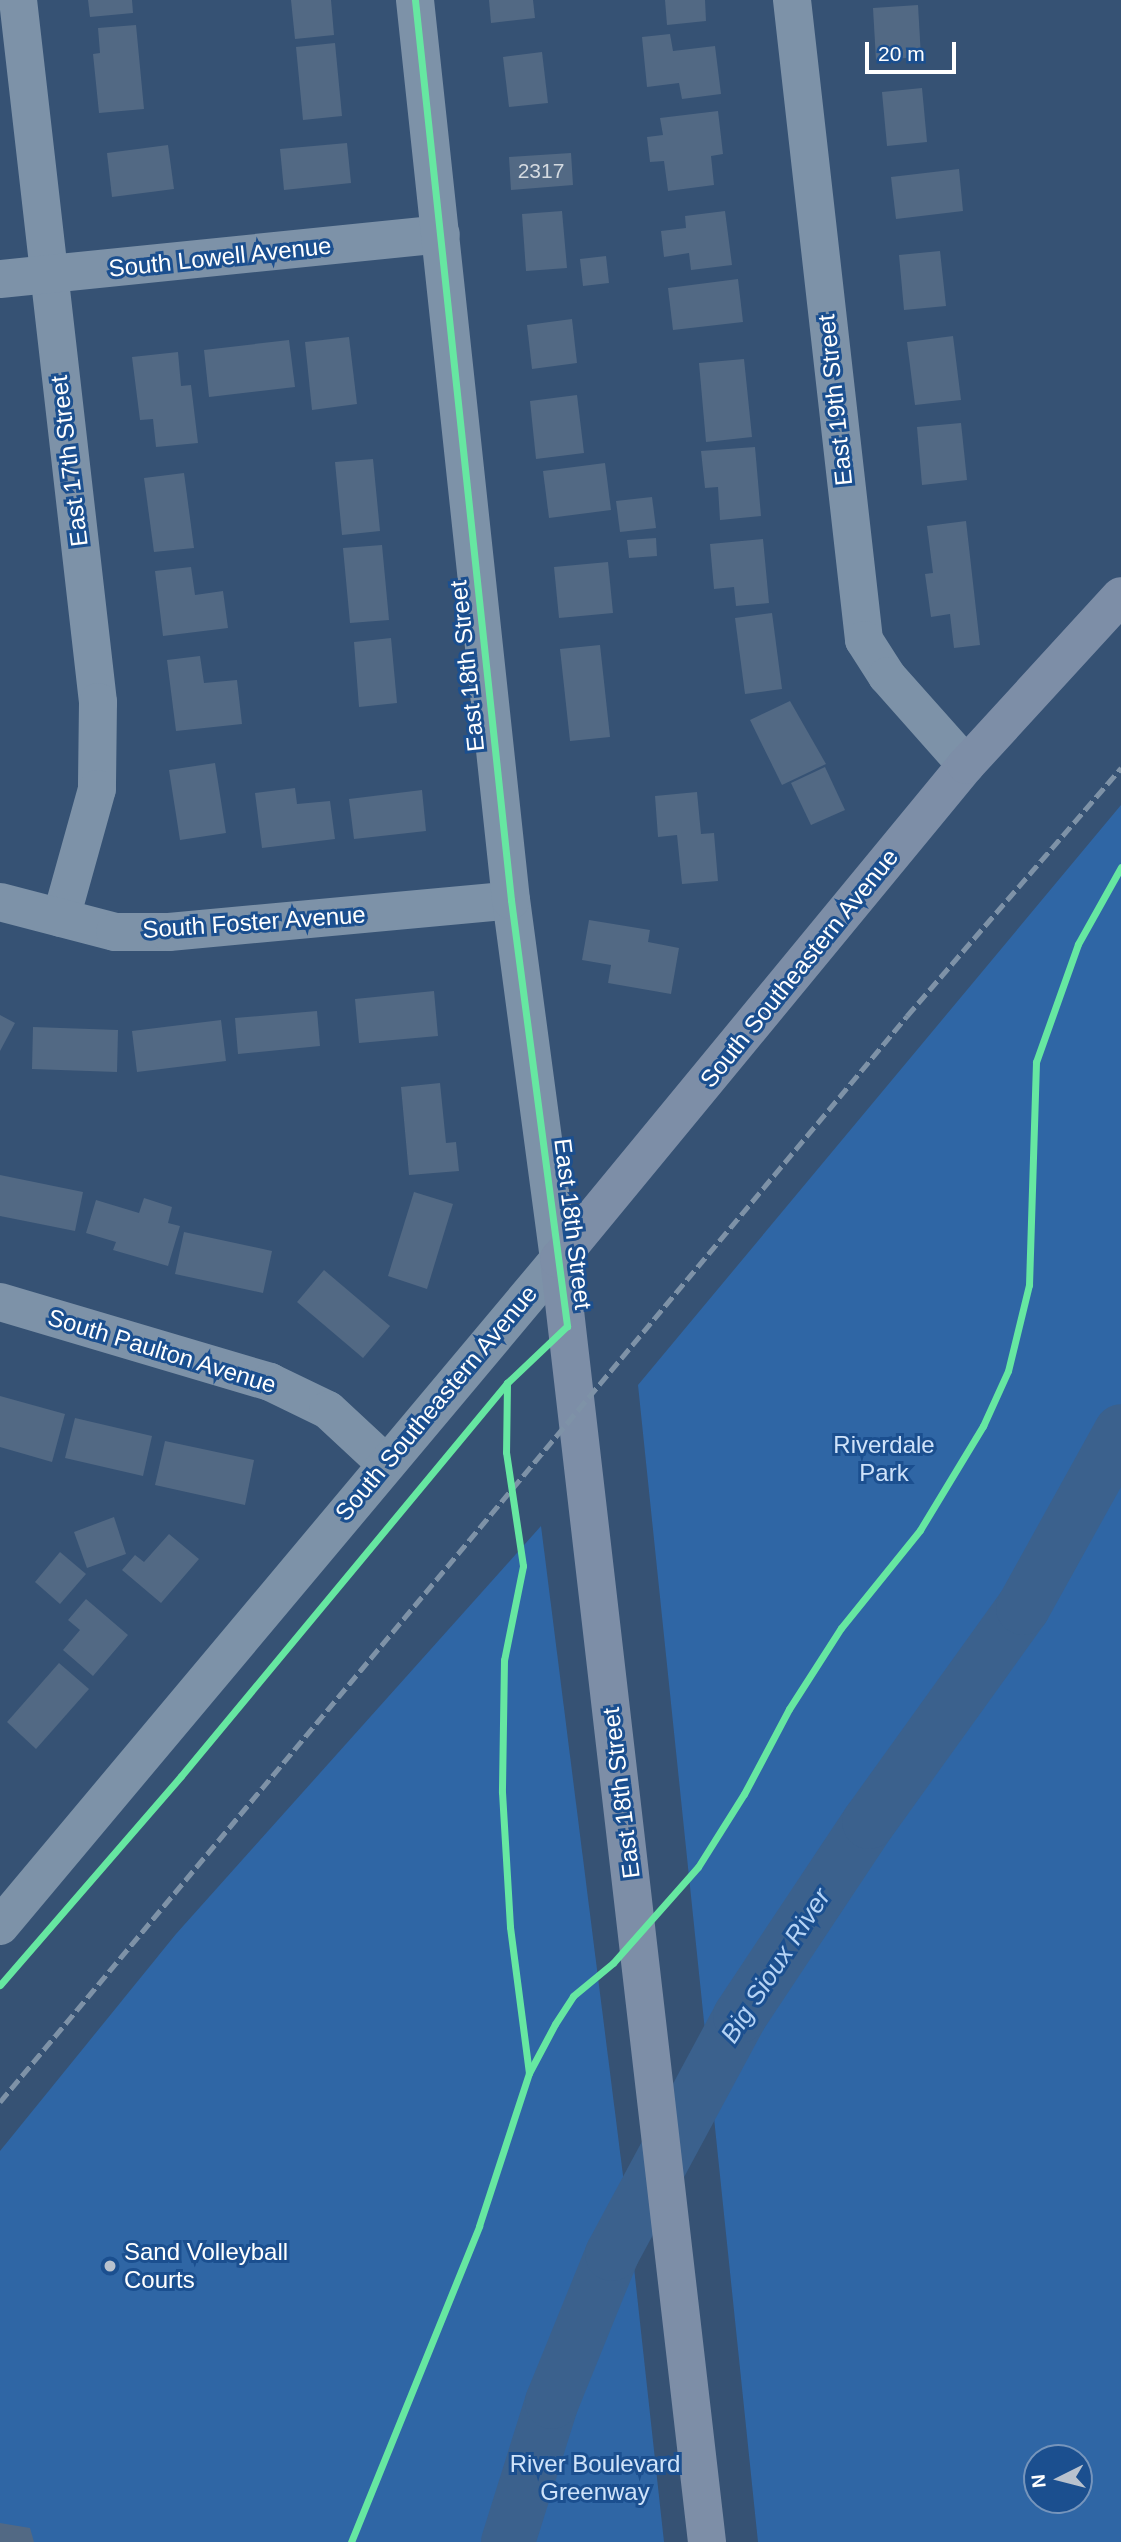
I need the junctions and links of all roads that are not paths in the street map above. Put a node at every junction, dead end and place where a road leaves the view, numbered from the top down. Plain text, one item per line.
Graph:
1 (18, 0) edge
2 (415, 0) edge
3 (792, 0) edge
4 (441, 234) junction
5 (47, 274) junction
6 (0, 279) edge
7 (1121, 596) edge
8 (966, 765) junction
9 (511, 901) junction
10 (0, 902) edge
11 (61, 918) junction
12 (559, 1259) junction
13 (0, 1302) edge
14 (384, 1462) junction
15 (0, 1926) edge
16 (707, 2542) edge

1 - 5 street, East 17th Street
2 - 4 street, East 18th Street
3 - 8 street, East 19th Street
4 - 5 street, South Lowell Avenue
4 - 9 street, East 18th Street
5 - 6 street, South Lowell Avenue
5 - 11 street, East 17th Street
7 - 8 main road, South Southeastern Avenue
8 - 12 main road, South Southeastern Avenue
9 - 11 street, South Foster Avenue
9 - 12 street, East 18th Street
10 - 11 street, South Foster Avenue
12 - 14 street, South Southeastern Avenue
12 - 16 main road, East 18th Street
13 - 14 street, South Paulton Avenue
14 - 15 street, South Southeastern Avenue

